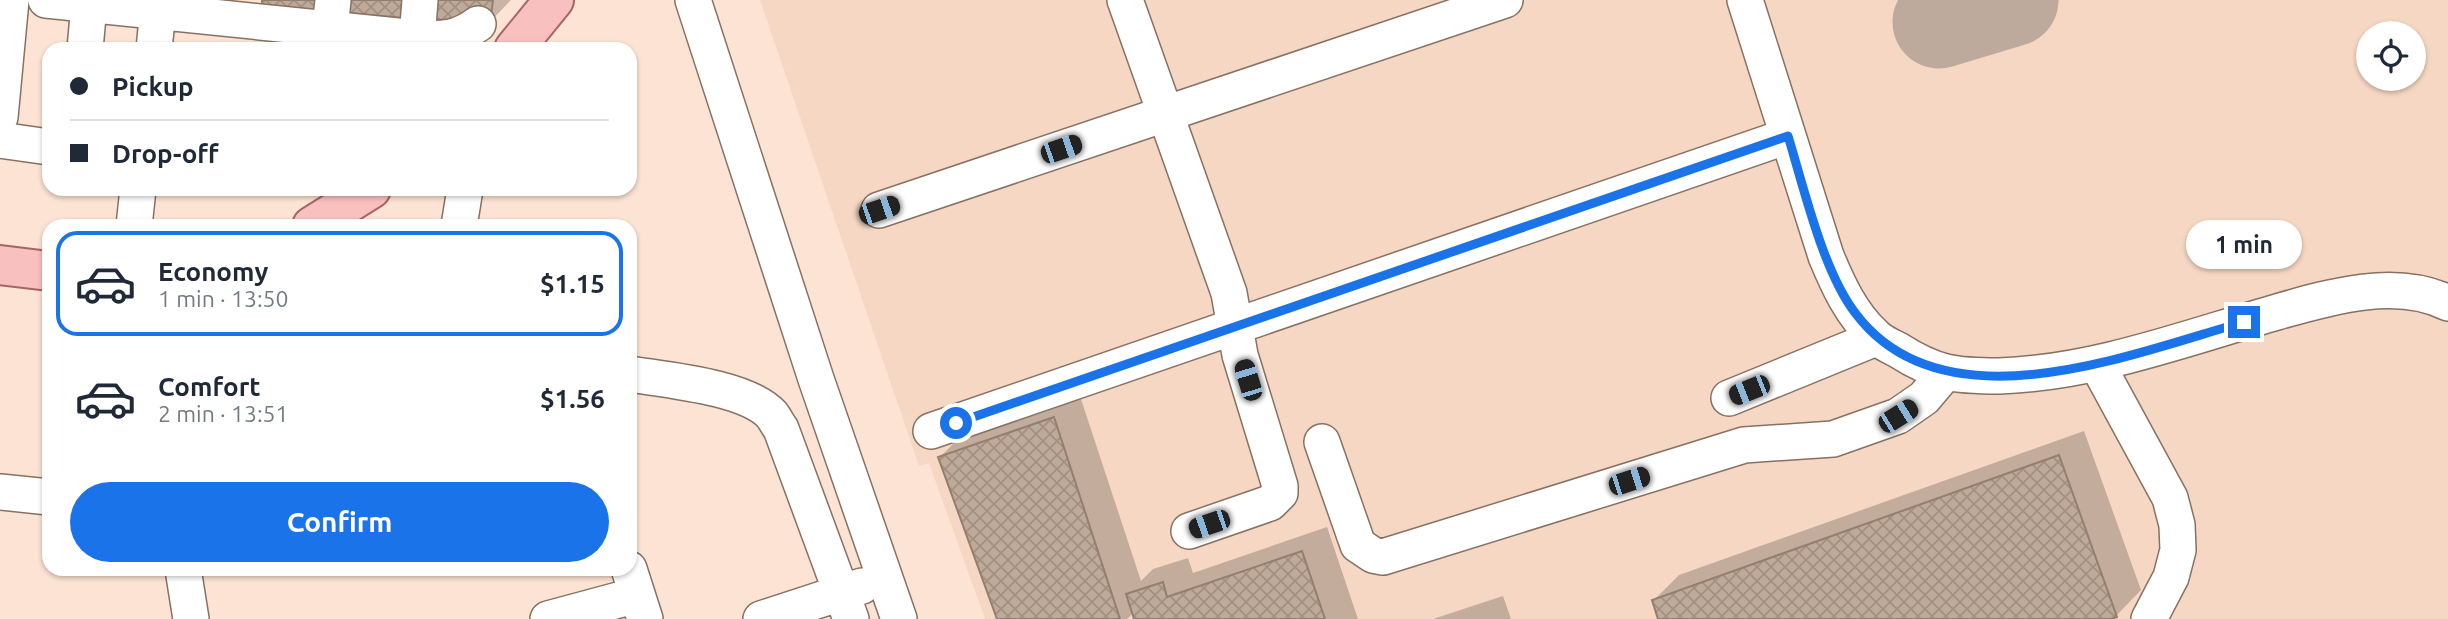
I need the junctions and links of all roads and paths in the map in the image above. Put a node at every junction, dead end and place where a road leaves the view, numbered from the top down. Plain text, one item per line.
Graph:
1 (10, 0) edge
2 (46, 0) edge
3 (420, 0) edge
4 (554, 0) edge
5 (693, 0) edge
6 (1125, 0) edge
7 (1505, 0) edge
8 (1745, 0) edge
9 (89, 5) junction
10 (159, 6) edge
11 (488, 10) edge
12 (245, 23) edge
13 (331, 26) edge
14 (417, 38) junction
15 (86, 42) edge
16 (154, 42) edge
17 (519, 42) edge
18 (1166, 114) junction
19 (0, 117) edge
20 (1788, 136) junction
21 (0, 140) edge
22 (42, 146) edge
23 (137, 196) edge
24 (360, 196) edge
25 (464, 196) edge
26 (879, 210) dead end
27 (135, 219) edge
28 (323, 219) edge
29 (461, 219) edge
30 (0, 265) edge
31 (42, 270) edge
32 (2448, 303) edge
33 (1234, 326) junction
34 (1876, 338) junction
35 (2097, 364) junction
36 (1946, 372) junction
37 (637, 375) edge
38 (816, 379) junction
39 (1729, 398) dead end
40 (771, 414) junction
41 (931, 431) dead end
42 (1322, 442) dead end
43 (0, 492) edge
44 (42, 496) edge
45 (1189, 531) dead end
46 (184, 576) edge
47 (885, 578) junction
48 (637, 594) edge
49 (847, 606) edge
50 (191, 619) edge
51 (548, 619) edge
52 (761, 619) edge
53 (899, 619) edge
54 (2150, 619) edge

1 - 19 street
2 - 9 street
3 - 14 street
4 - 17 main road
5 - 38 street
6 - 18 street
7 - 18 street
8 - 20 street
9 - 10 street
9 - 15 street
10 - 12 street
10 - 16 street
11 - 14 street
12 - 13 street
13 - 14 street
18 - 26 street
18 - 33 street
20 - 33 street
20 - 34 street
21 - 22 street
23 - 27 street
24 - 28 main road
25 - 29 street
30 - 31 main road
32 - 35 street
33 - 41 street
33 - 45 street
34 - 36 street
34 - 39 street
35 - 36 street
35 - 54 street
36 - 42 street
37 - 40 street
38 - 40 street
38 - 47 street
40 - 49 street
43 - 44 street
46 - 50 street
47 - 49 street
47 - 53 street
48 - 51 street
49 - 52 street

